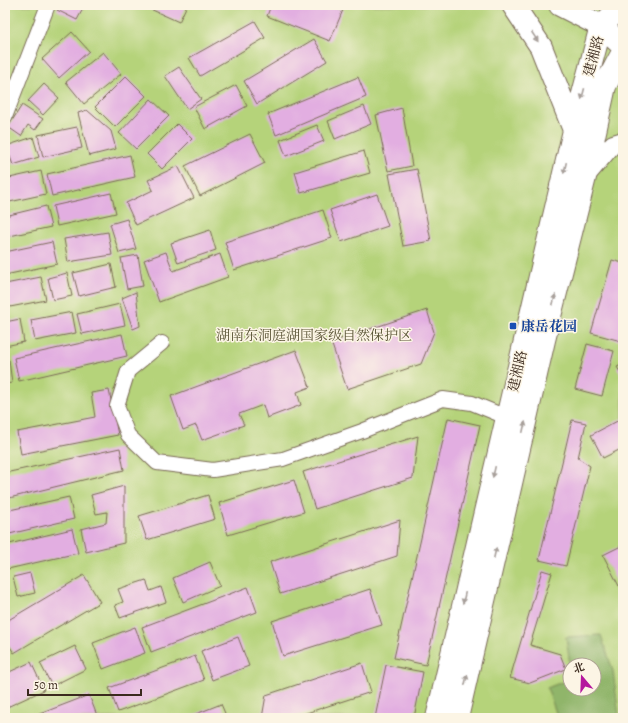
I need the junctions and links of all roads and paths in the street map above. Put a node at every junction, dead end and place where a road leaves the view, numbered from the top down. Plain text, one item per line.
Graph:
1 (48, 5) edge
2 (513, 5) edge
3 (560, 5) edge
4 (619, 8) edge
5 (601, 26) junction
6 (623, 46) edge
7 (623, 52) edge
8 (5, 118) edge
9 (574, 130) junction
10 (623, 140) edge
11 (585, 177) junction
12 (162, 343) dead end
13 (506, 417) junction
14 (437, 718) edge
15 (457, 718) edge

1 - 8 street
2 -> 9 main road
3 - 5 main road
4 - 5 main road, 建湘路
5 - 6 main road
5 -> 9 main road, 建湘路
7 - 11 main road, 建湘路
9 -> 13 main road, 建湘路
10 - 11 street
15 -> 11 main road, 建湘路
12 - 13 street
13 -> 14 main road, 建湘路

